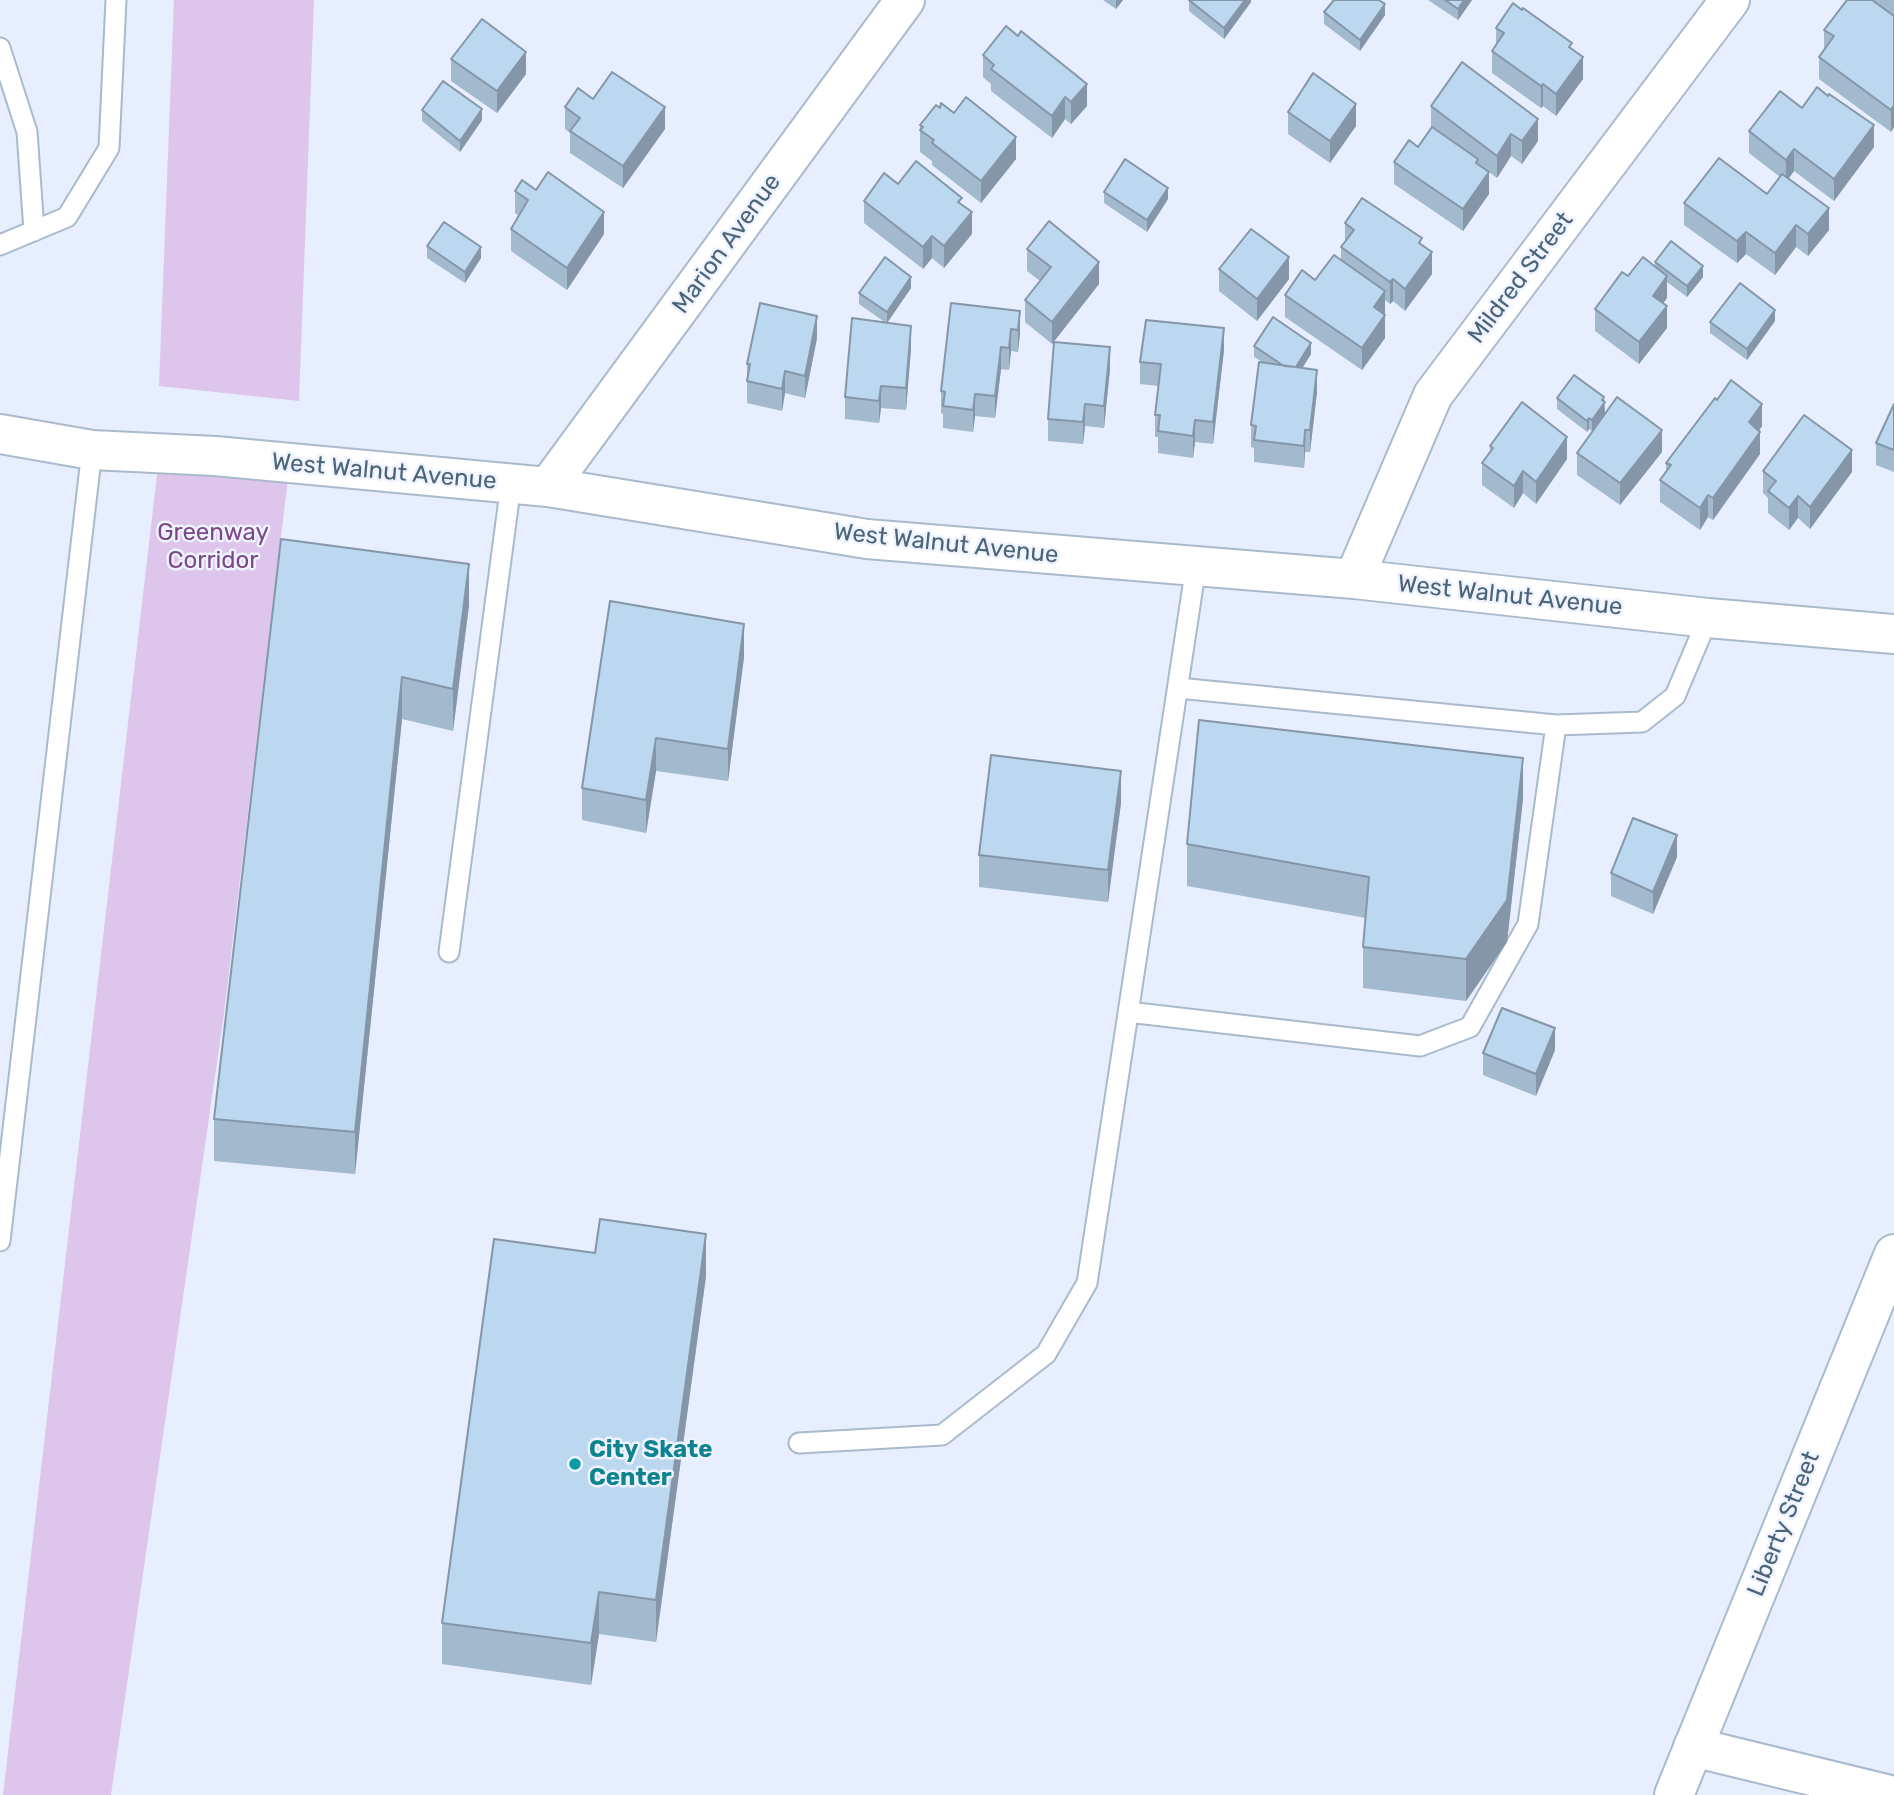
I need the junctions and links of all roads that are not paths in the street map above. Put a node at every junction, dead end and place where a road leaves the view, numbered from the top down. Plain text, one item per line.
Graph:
1 (116, 0) edge
2 (905, 0) edge
3 (1730, 0) edge
4 (0, 48) edge
5 (34, 230) junction
6 (0, 245) edge
7 (0, 434) edge
8 (92, 450) junction
9 (511, 484) junction
10 (548, 487) junction
11 (1196, 566) junction
12 (1354, 579) junction
13 (1708, 618) junction
14 (1894, 634) edge
15 (1178, 688) junction
16 (1556, 725) junction
17 (449, 952) dead end
18 (1128, 1012) junction
19 (0, 1241) edge
20 (1894, 1254) edge
21 (799, 1443) dead end
22 (1693, 1747) junction
23 (1674, 1795) edge
24 (1890, 1795) edge

1 - 5 lane
2 - 10 street, Marion Avenue
3 - 12 street, Mildred Street
4 - 5 lane
5 - 6 lane
7 - 8 street, West Walnut Avenue
8 - 9 street, West Walnut Avenue
8 - 19 lane
9 - 10 street, West Walnut Avenue
9 - 17 lane
10 - 11 street, West Walnut Avenue
11 - 12 street, West Walnut Avenue
11 - 15 lane
12 - 13 street, West Walnut Avenue
13 - 14 street, West Walnut Avenue
13 - 16 lane
15 - 16 lane
15 - 18 lane
16 - 18 lane
18 - 21 lane
20 - 22 street, Liberty Street
22 - 23 street, Liberty Street
22 - 24 street

